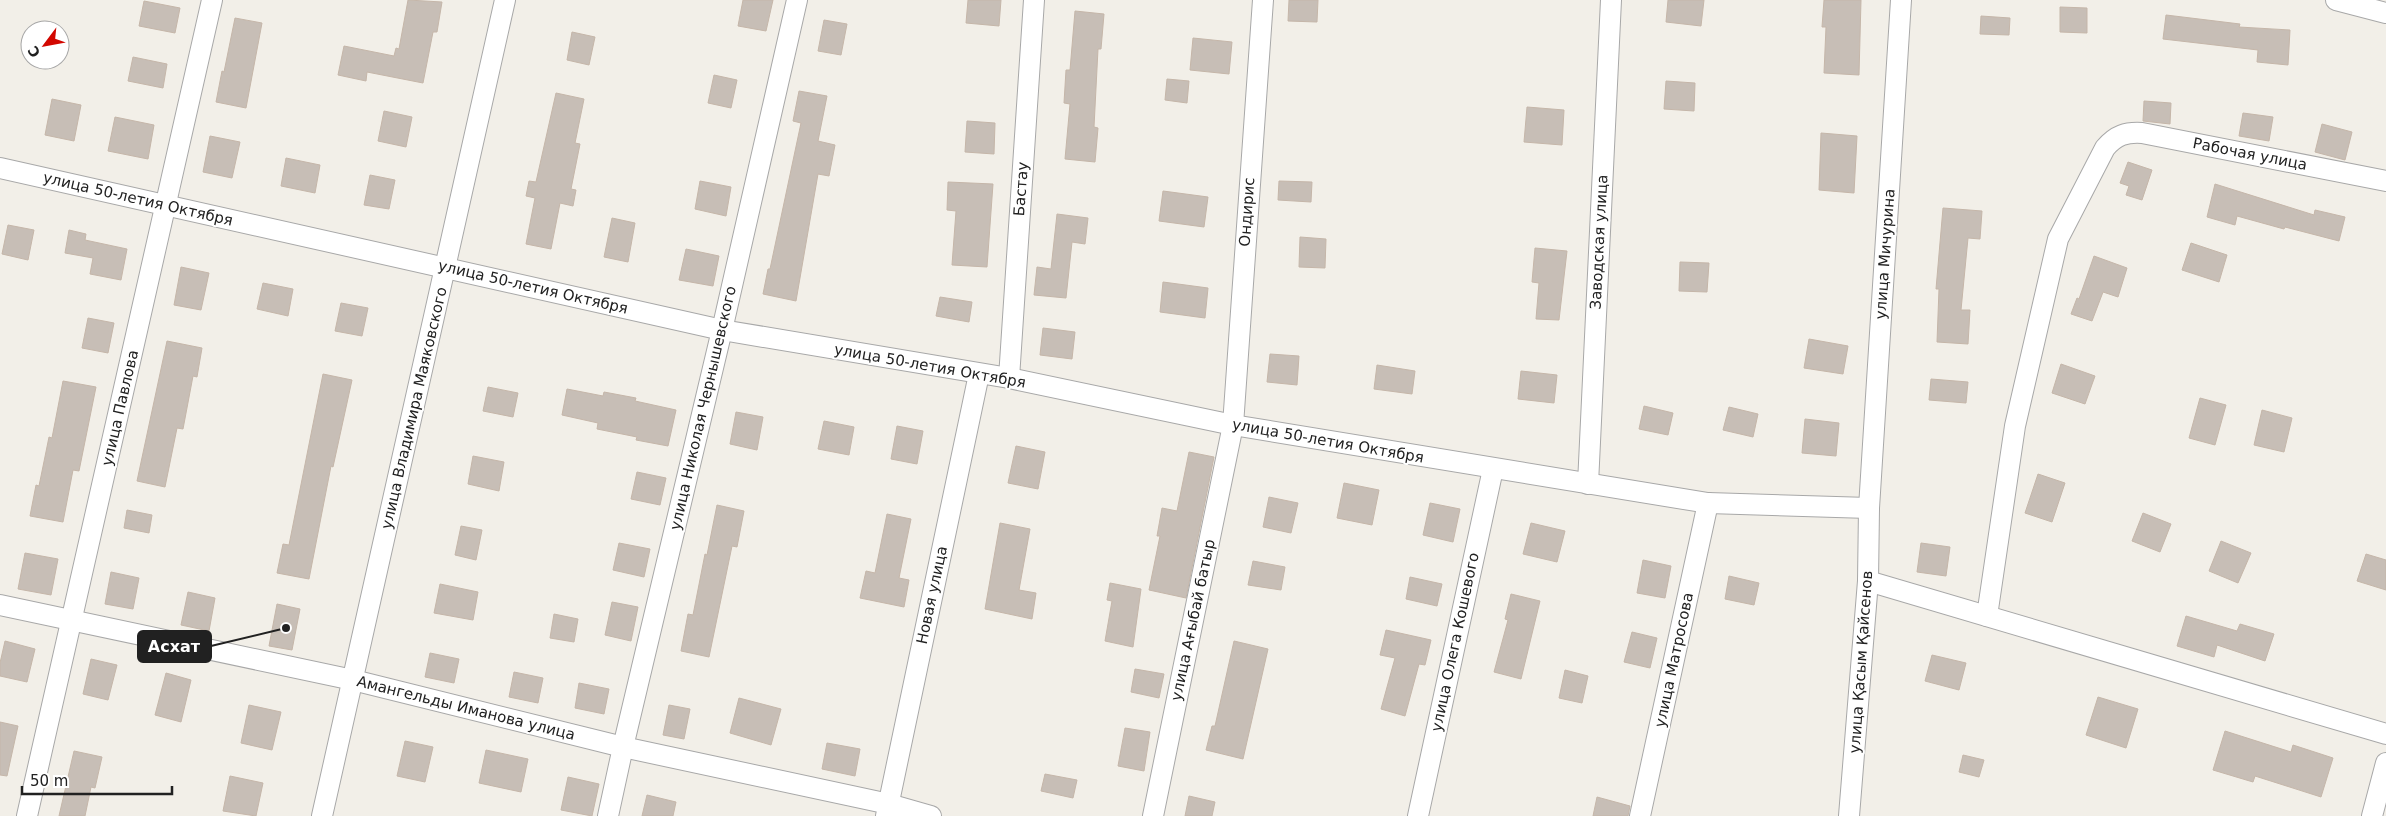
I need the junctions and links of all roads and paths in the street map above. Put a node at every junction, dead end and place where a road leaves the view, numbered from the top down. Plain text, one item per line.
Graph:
1 (212, 0) edge
2 (505, 0) edge
3 (797, 0) edge
4 (1034, 0) edge
5 (1264, 0) edge
6 (1610, 0) edge
7 (1901, 0) edge
8 (2336, 0) edge
9 (2386, 13) edge
10 (0, 168) edge
11 (2386, 181) edge
12 (166, 205) junction
13 (445, 268) junction
14 (722, 330) junction
15 (979, 374) junction
16 (1008, 378) junction
17 (1233, 425) junction
18 (1493, 469) junction
19 (1588, 484) junction
20 (1708, 503) junction
21 (1869, 508) junction
22 (1868, 581) junction
23 (0, 605) edge
24 (1987, 616) junction
25 (72, 621) junction
26 (353, 680) junction
27 (2386, 734) edge
28 (623, 747) junction
29 (2386, 763) edge
30 (887, 810) edge
31 (27, 816) edge
32 (322, 816) edge
33 (608, 816) edge
34 (931, 816) edge
35 (1153, 816) edge
36 (1418, 816) edge
37 (1640, 816) edge
38 (1849, 816) edge
39 (2372, 816) edge

1 - 12 street, улица Павлова
2 - 13 street, улица Владимира Маяковского
3 - 14 street, улица Николая Чернышевского
4 - 16 street, Бастау
5 - 17 street, Ондирис
6 - 19 street, Заводская улица
7 - 21 street, улица Мичурина
8 - 9 street
10 - 12 street, улица 50-летия Октября
11 - 24 street, Рабочая улица
12 - 13 street, улица 50-летия Октября
12 - 25 street, улица Павлова
13 - 14 street, улица 50-летия Октября
13 - 26 street, улица Владимира Маяковского
14 - 15 street, улица 50-летия Октября
14 - 28 street, улица Николая Чернышевского
15 - 16 street, улица 50-летия Октября
15 - 30 street, Новая улица
16 - 17 street, улица 50-летия Октября
17 - 18 street, улица 50-летия Октября
17 - 35 street, улица Ағыбай батыр
18 - 19 street, улица 50-летия Октября
18 - 36 street, улица Олега Кошевого
19 - 20 street, улица 50-летия Октября
20 - 21 street, улица 50-летия Октября
20 - 37 street, улица Матросова
21 - 22 street, улица Қасым Қайсенов
22 - 24 street
22 - 38 street, улица Қасым Қайсенов
23 - 25 street, Амангельды Иманова улица
24 - 27 street
25 - 26 street, Амангельды Иманова улица
25 - 31 street, улица Павлова
26 - 28 street, Амангельды Иманова улица
26 - 32 street, улица Владимира Маяковского
28 - 30 street, Амангельды Иманова улица
28 - 33 street, улица Николая Чернышевского
29 - 39 street
30 - 34 street, Амангельды Иманова улица

